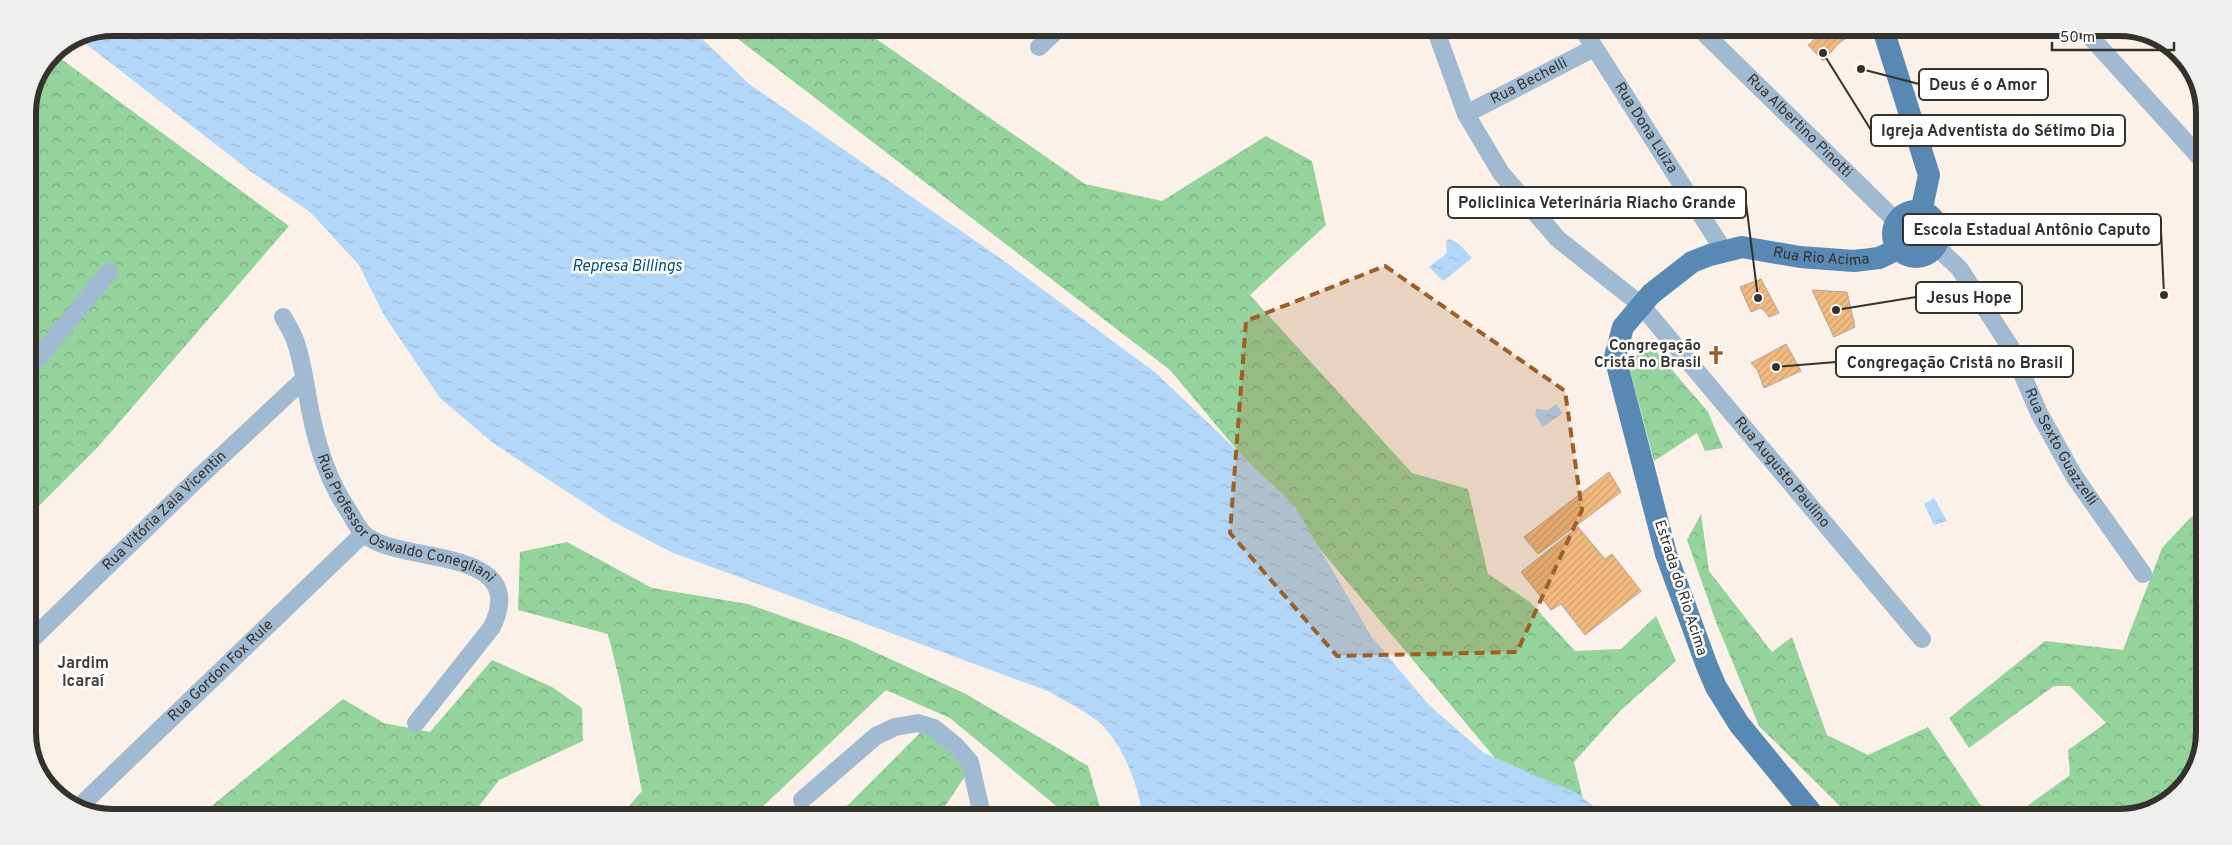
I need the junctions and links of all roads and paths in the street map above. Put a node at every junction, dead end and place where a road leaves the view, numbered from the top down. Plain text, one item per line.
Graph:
1 (1051, 36) edge
2 (1438, 36) edge
3 (1587, 36) edge
4 (1707, 36) edge
5 (1885, 36) edge
6 (2090, 36) edge
7 (1039, 47) dead end
8 (1594, 48) junction
9 (1466, 114) junction
10 (2196, 153) edge
11 (1921, 212) junction
12 (1896, 221) junction
13 (1937, 244) junction
14 (1898, 249) junction
15 (1724, 252) junction
16 (109, 272) dead end
17 (1641, 305) junction
18 (283, 316) dead end
19 (36, 360) edge
20 (303, 380) junction
21 (363, 534) junction
22 (2143, 574) dead end
23 (36, 635) edge
24 (1922, 639) dead end
25 (416, 723) dead end
26 (802, 800) dead end
27 (84, 802) edge
28 (981, 809) edge
29 (1809, 809) edge

1 - 7 street
2 - 9 street, Rua Augusto Paulino
3 - 8 street, Rua Dona Luiza
4 - 12 street, Rua Albertino Pinotti
5 - 11 main road
6 - 10 street
8 - 9 street, Rua Bechelli
8 - 15 street, Rua Dona Luiza
9 - 17 street, Rua Augusto Paulino
11 - 12 main road
11 - 13 main road
12 - 14 main road
13 - 14 main road
13 - 22 street, Rua Sexto Guazzelli
14 - 15 main road, Rua Rio Acima
15 - 17 main road, Rua Rio Acima
16 - 19 street
17 - 24 street, Rua Augusto Paulino
17 - 29 main road, Estrada do Rio Acima
18 - 20 street, Rua Professor Oswaldo Conegliani
20 - 21 street, Rua Professor Oswaldo Conegliani
20 - 23 street, Rua Vitória Zaia Vicentin
21 - 25 street, Rua Professor Oswaldo Conegliani
21 - 27 street, Rua Gordon Fox Rule
26 - 28 street

